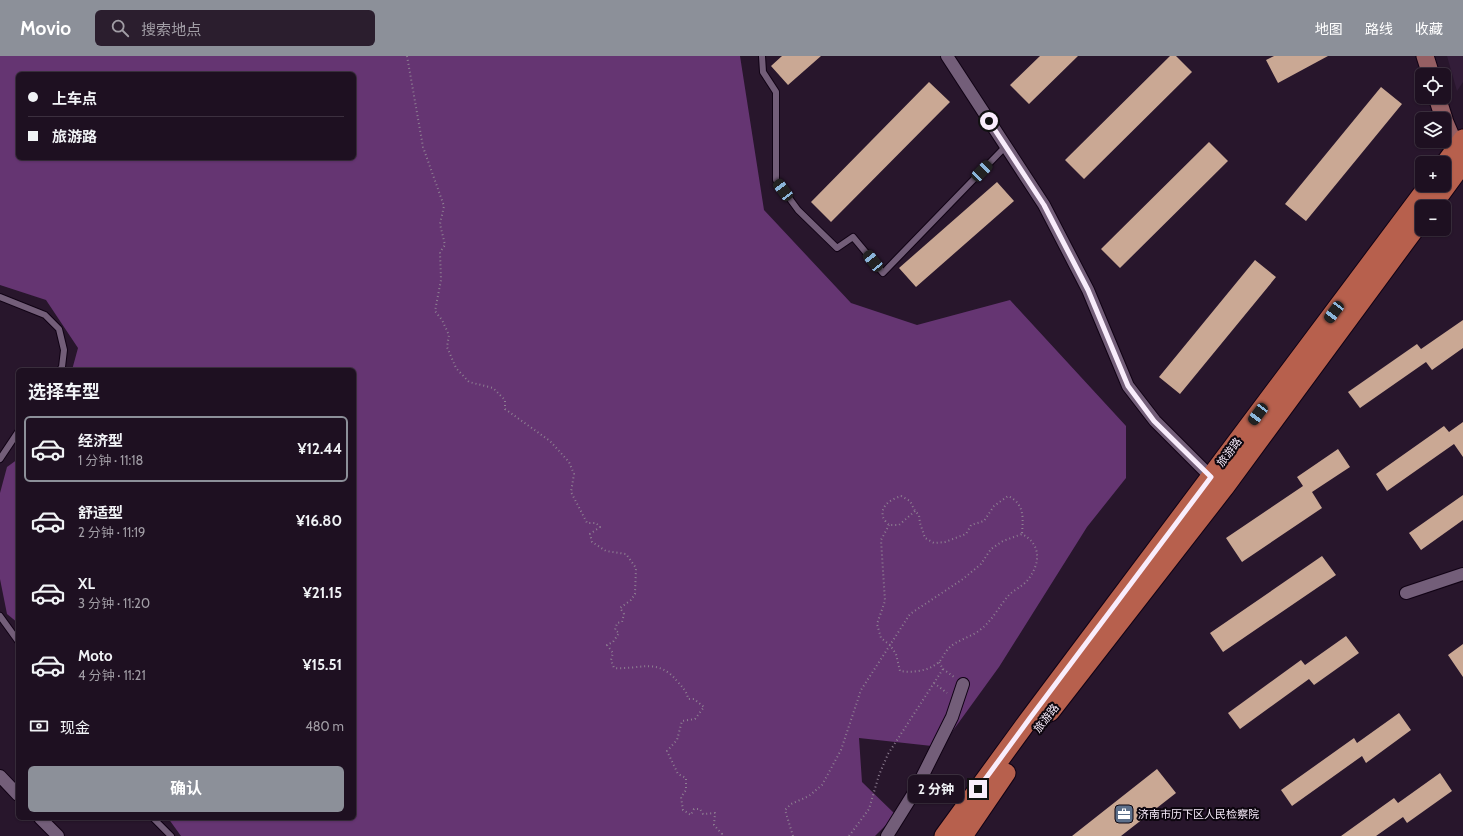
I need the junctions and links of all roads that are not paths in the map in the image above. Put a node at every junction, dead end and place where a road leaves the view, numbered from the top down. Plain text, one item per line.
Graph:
1 (762, 56) edge
2 (947, 56) edge
3 (1425, 56) edge
4 (1429, 68) edge
5 (1451, 139) edge
6 (1006, 146) junction
7 (1458, 159) edge
8 (1424, 192) edge
9 (1435, 200) edge
10 (1415, 228) edge
11 (0, 297) edge
12 (61, 368) edge
13 (16, 435) edge
14 (0, 459) edge
15 (1217, 482) junction
16 (1463, 574) edge
17 (1406, 593) dead end
18 (0, 616) edge
19 (16, 638) edge
20 (963, 684) dead end
21 (0, 776) edge
22 (16, 793) edge
23 (42, 820) edge
24 (155, 820) edge
25 (58, 836) edge
26 (172, 836) edge
27 (887, 836) edge
28 (944, 836) edge
29 (963, 836) edge

1 - 6 lane
2 - 6 street
3 - 4 main road
5 - 7 main road
6 - 15 street
7 - 9 main road
8 - 15 main road, 旅游路
10 - 15 main road, 旅游路
11 - 12 lane
13 - 14 lane
15 - 28 main road, 旅游路
15 - 29 main road, 旅游路
16 - 17 street
18 - 19 lane
20 - 27 street
21 - 22 street
23 - 25 street
24 - 26 lane

